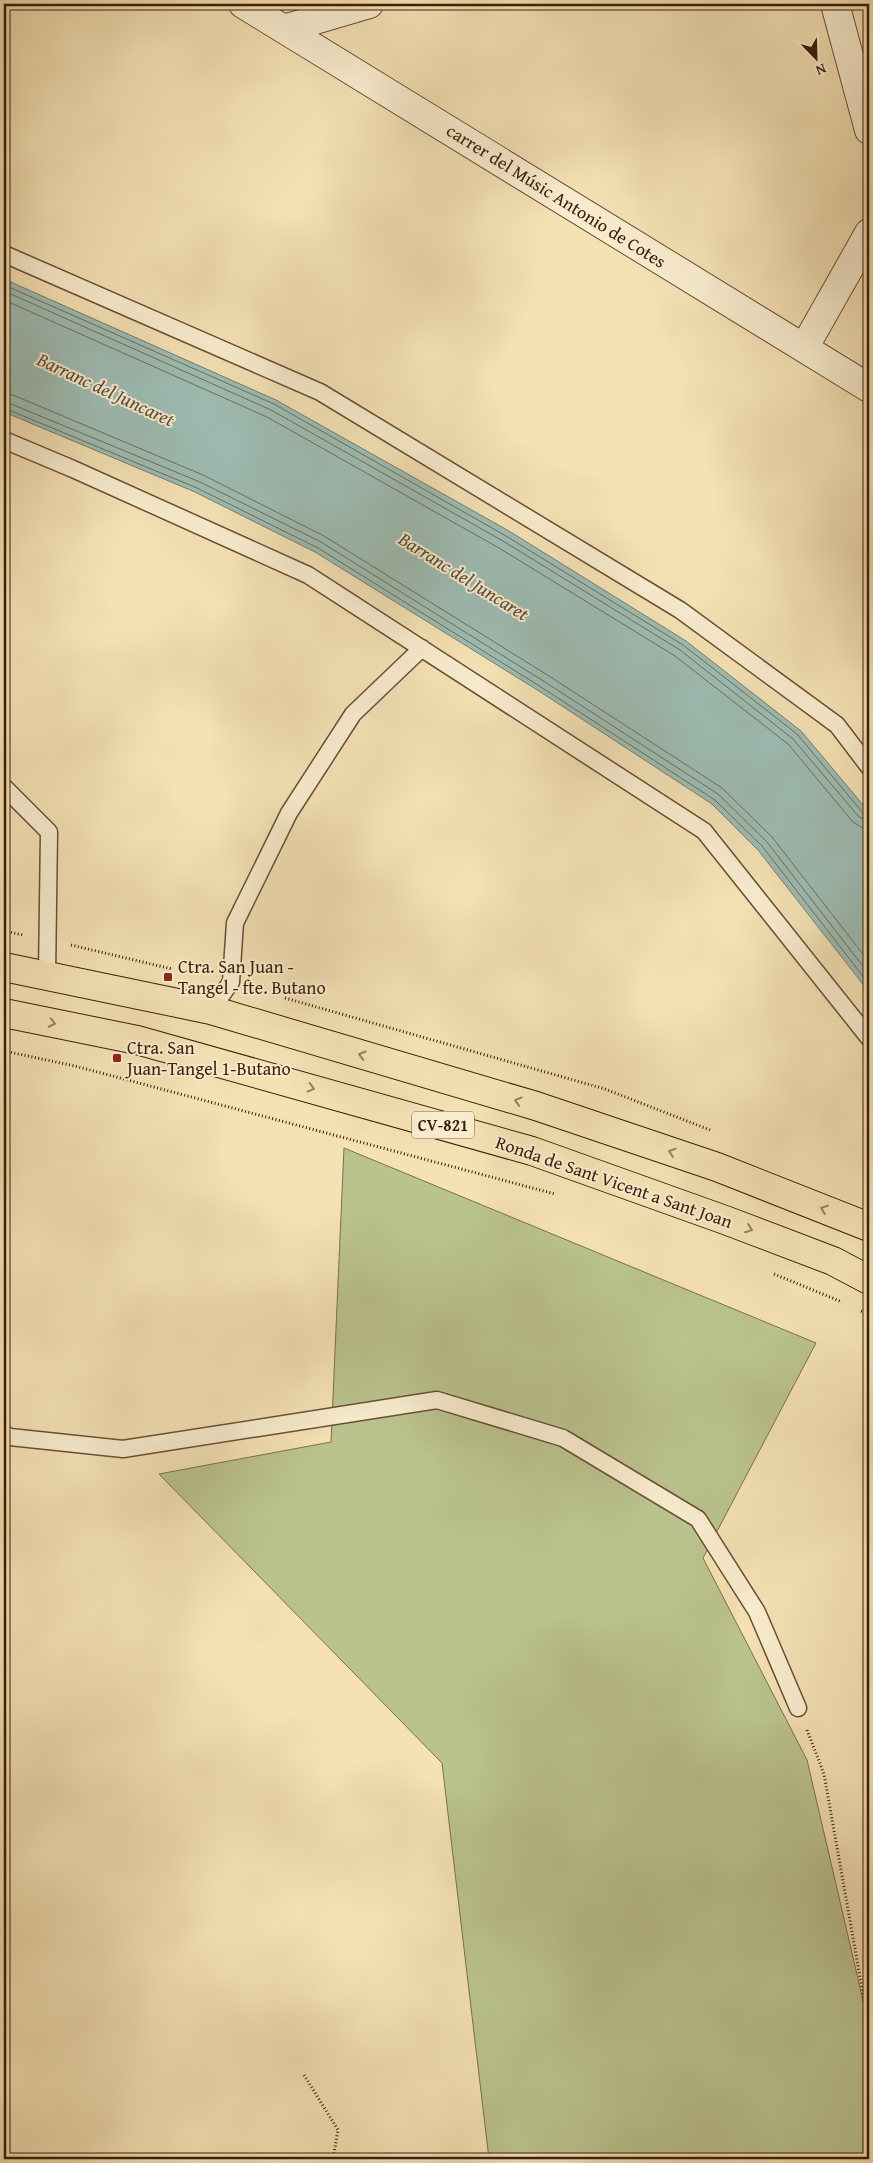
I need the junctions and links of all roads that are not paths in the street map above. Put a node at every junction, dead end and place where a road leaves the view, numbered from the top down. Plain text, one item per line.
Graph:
1 (243, 4) edge
2 (369, 4) edge
3 (835, 4) edge
4 (284, 29) junction
5 (869, 130) edge
6 (869, 233) edge
7 (4, 254) edge
8 (804, 348) junction
9 (869, 388) edge
10 (4, 440) edge
11 (422, 648) junction
12 (869, 767) edge
13 (4, 787) edge
14 (4, 968) edge
15 (47, 975) junction
16 (211, 1010) junction
17 (4, 1013) edge
18 (869, 1038) edge
19 (869, 1227) edge
20 (869, 1280) edge
21 (4, 1434) edge
22 (798, 1708) road end

1 - 4 street, carrer del Músic Antonio de Cotes
2 - 4 street
3 - 5 street
4 - 8 street, carrer del Músic Antonio de Cotes
6 - 8 street
7 - 12 lane
8 - 9 street, carrer del Músic Antonio de Cotes
10 - 11 lane
11 - 16 lane
11 - 18 lane
13 - 15 lane
14 - 15 main road, CV-821
15 - 16 main road, CV-821
19 -> 16 main road, CV-821
17 -> 20 main road, Ronda de Sant Vicent a Sant Joan / CV-821
21 - 22 lane

